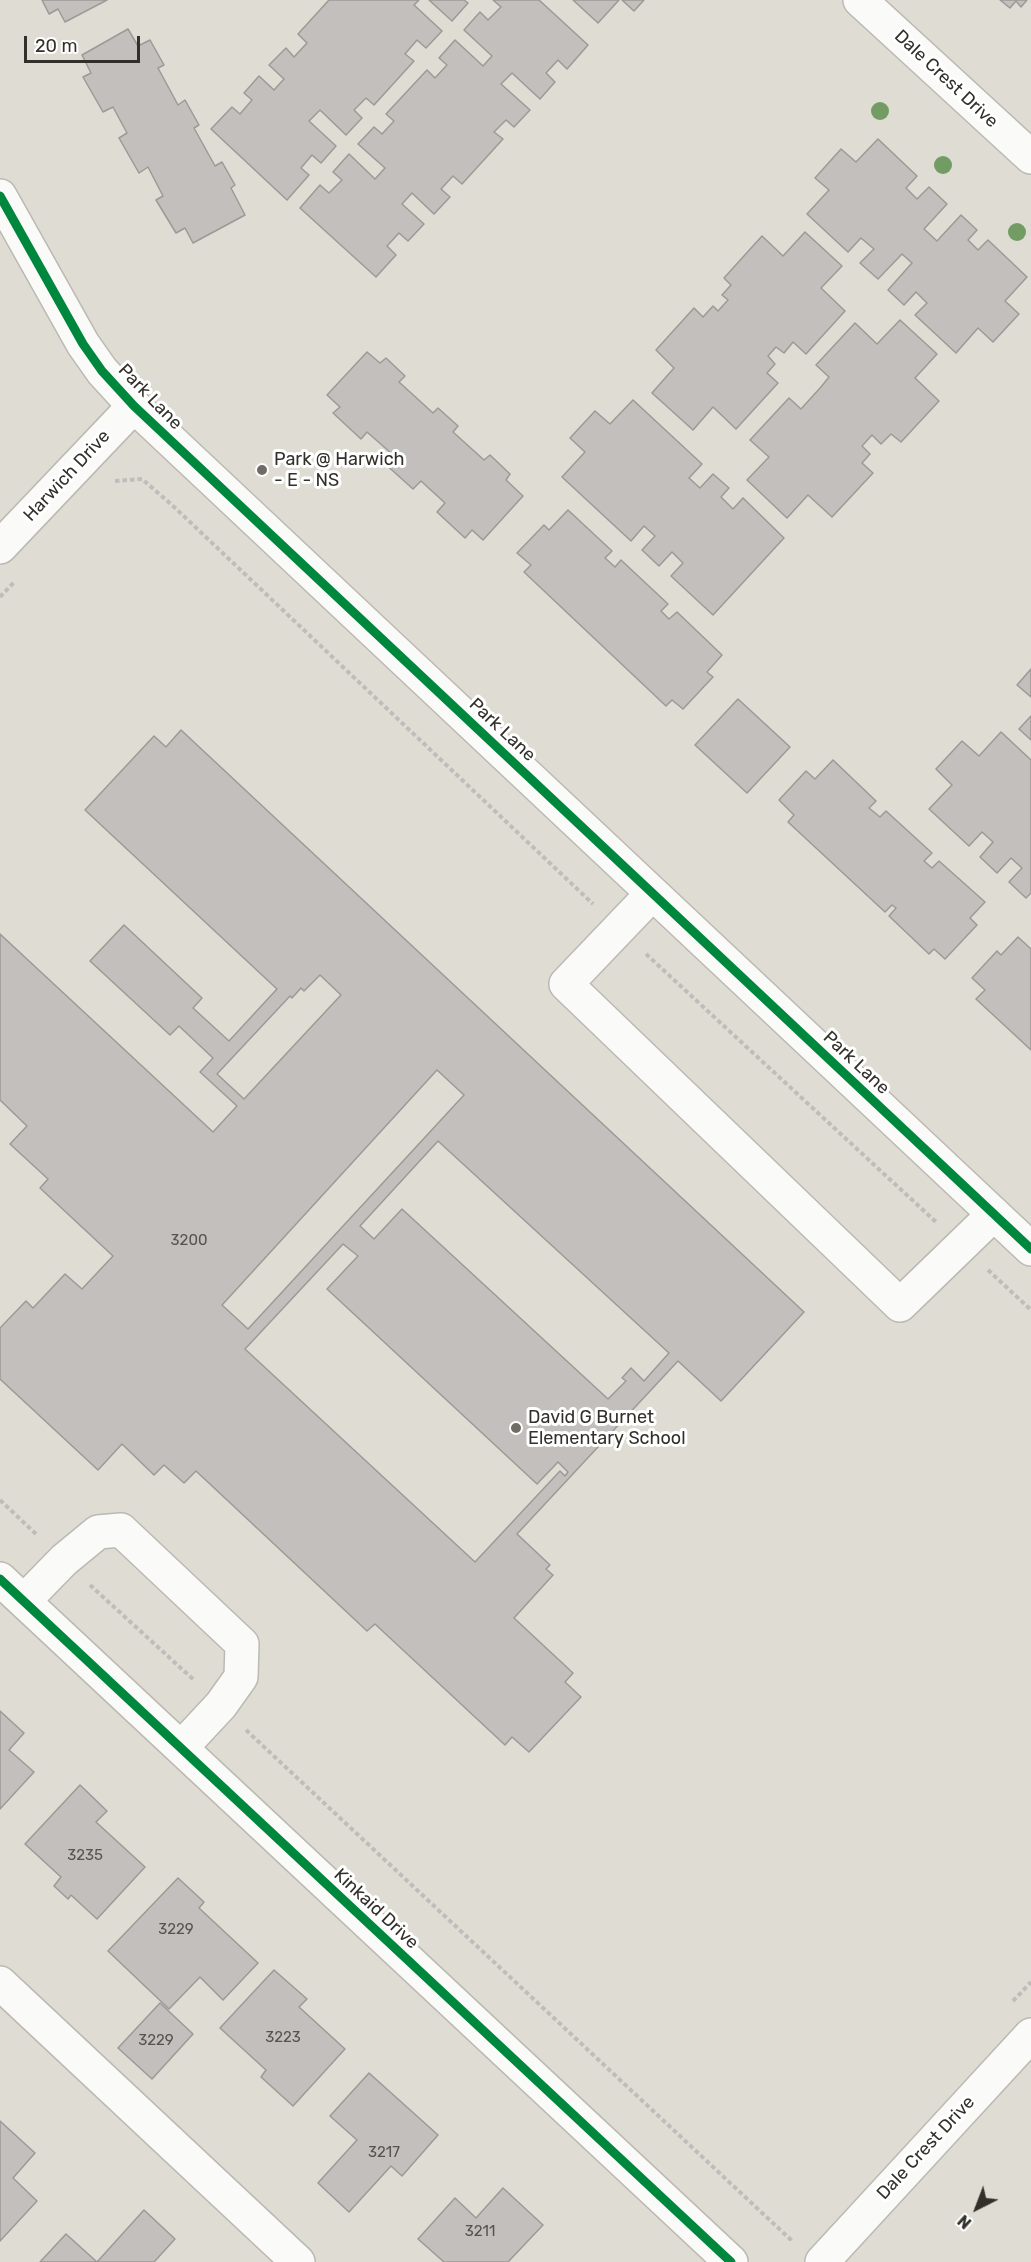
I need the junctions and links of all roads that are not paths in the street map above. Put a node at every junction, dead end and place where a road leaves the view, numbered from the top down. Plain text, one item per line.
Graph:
1 (860, 0) edge
2 (1031, 157) edge
3 (0, 196) edge
4 (134, 406) junction
5 (0, 547) edge
6 (652, 894) junction
7 (994, 1214) junction
8 (1031, 1249) edge
9 (0, 1579) edge
10 (24, 1601) junction
11 (181, 1748) junction
12 (0, 1983) edge
13 (1031, 2035) edge
14 (298, 2262) edge
15 (731, 2262) edge
16 (822, 2262) edge

1 - 2 street, Dale Crest Drive
3 - 4 street, Park Lane
4 - 5 street, Harwich Drive
4 - 6 street, Park Lane
6 - 7 street, Park Lane
6 - 7 street
7 - 8 street, Park Lane
9 - 10 street, Kinkaid Drive
10 - 11 street, Kinkaid Drive
10 - 11 street
11 - 15 street, Kinkaid Drive
12 - 14 street
13 - 16 street, Dale Crest Drive

